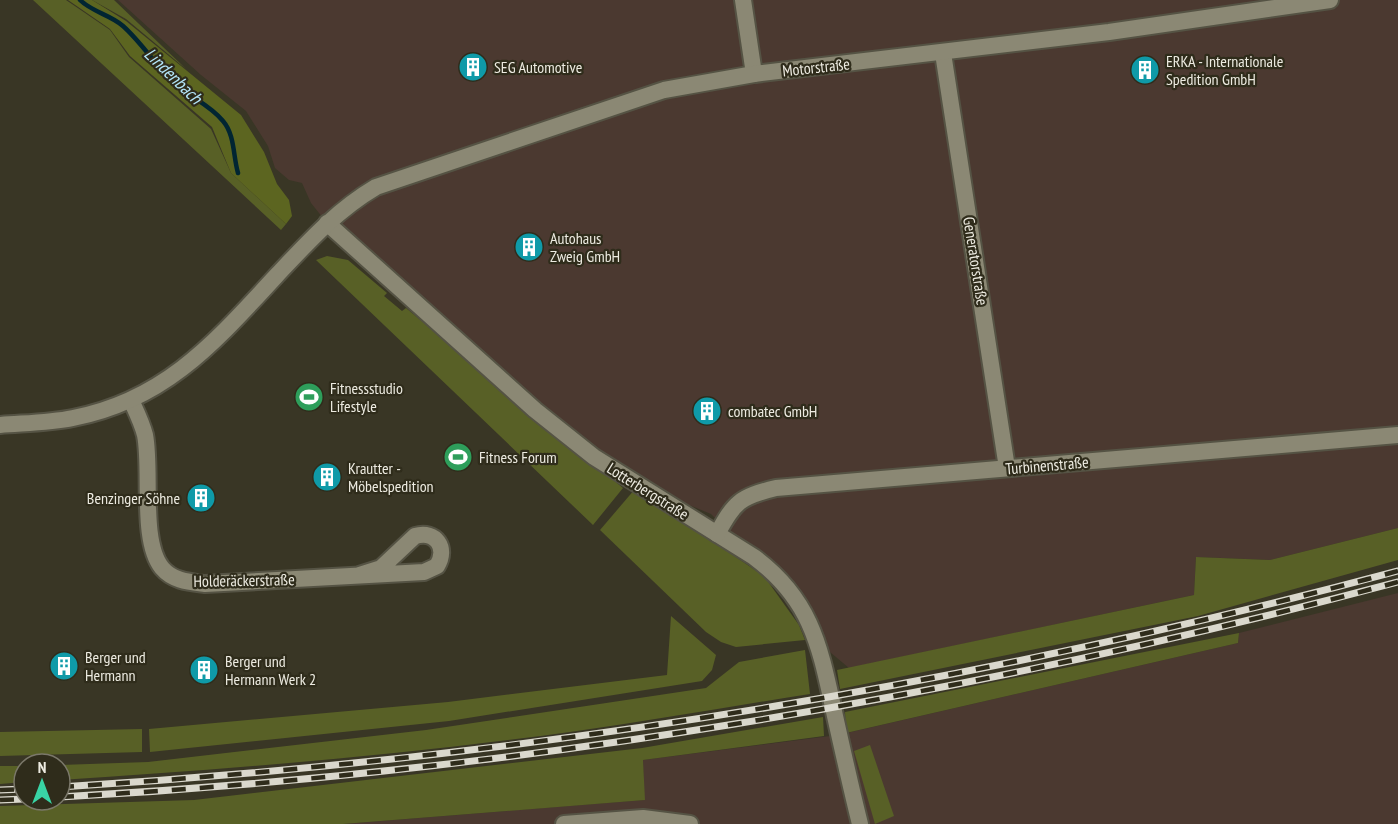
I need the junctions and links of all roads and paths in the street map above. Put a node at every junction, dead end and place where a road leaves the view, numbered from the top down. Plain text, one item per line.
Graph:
1 (742, 0) edge
2 (1330, 0) edge
3 (943, 53) junction
4 (754, 74) junction
5 (327, 223) junction
6 (131, 400) junction
7 (0, 425) edge
8 (1398, 435) edge
9 (1008, 468) junction
10 (717, 534) junction
11 (359, 575) dead end
12 (564, 824) edge
13 (690, 824) edge
14 (860, 824) edge

1 - 4 street
2 - 3 street, Motorstraße
3 - 4 street, Motorstraße
3 - 9 street, Generatorstraße
4 - 5 street, Motorstraße
5 - 6 street
5 - 10 street, Lotterbergstraße
6 - 7 street
6 - 11 street, Holderäckerstraße
8 - 9 street, Turbinenstraße
9 - 10 street, Turbinenstraße
10 - 14 street, Lotterbergstraße
12 - 13 street

